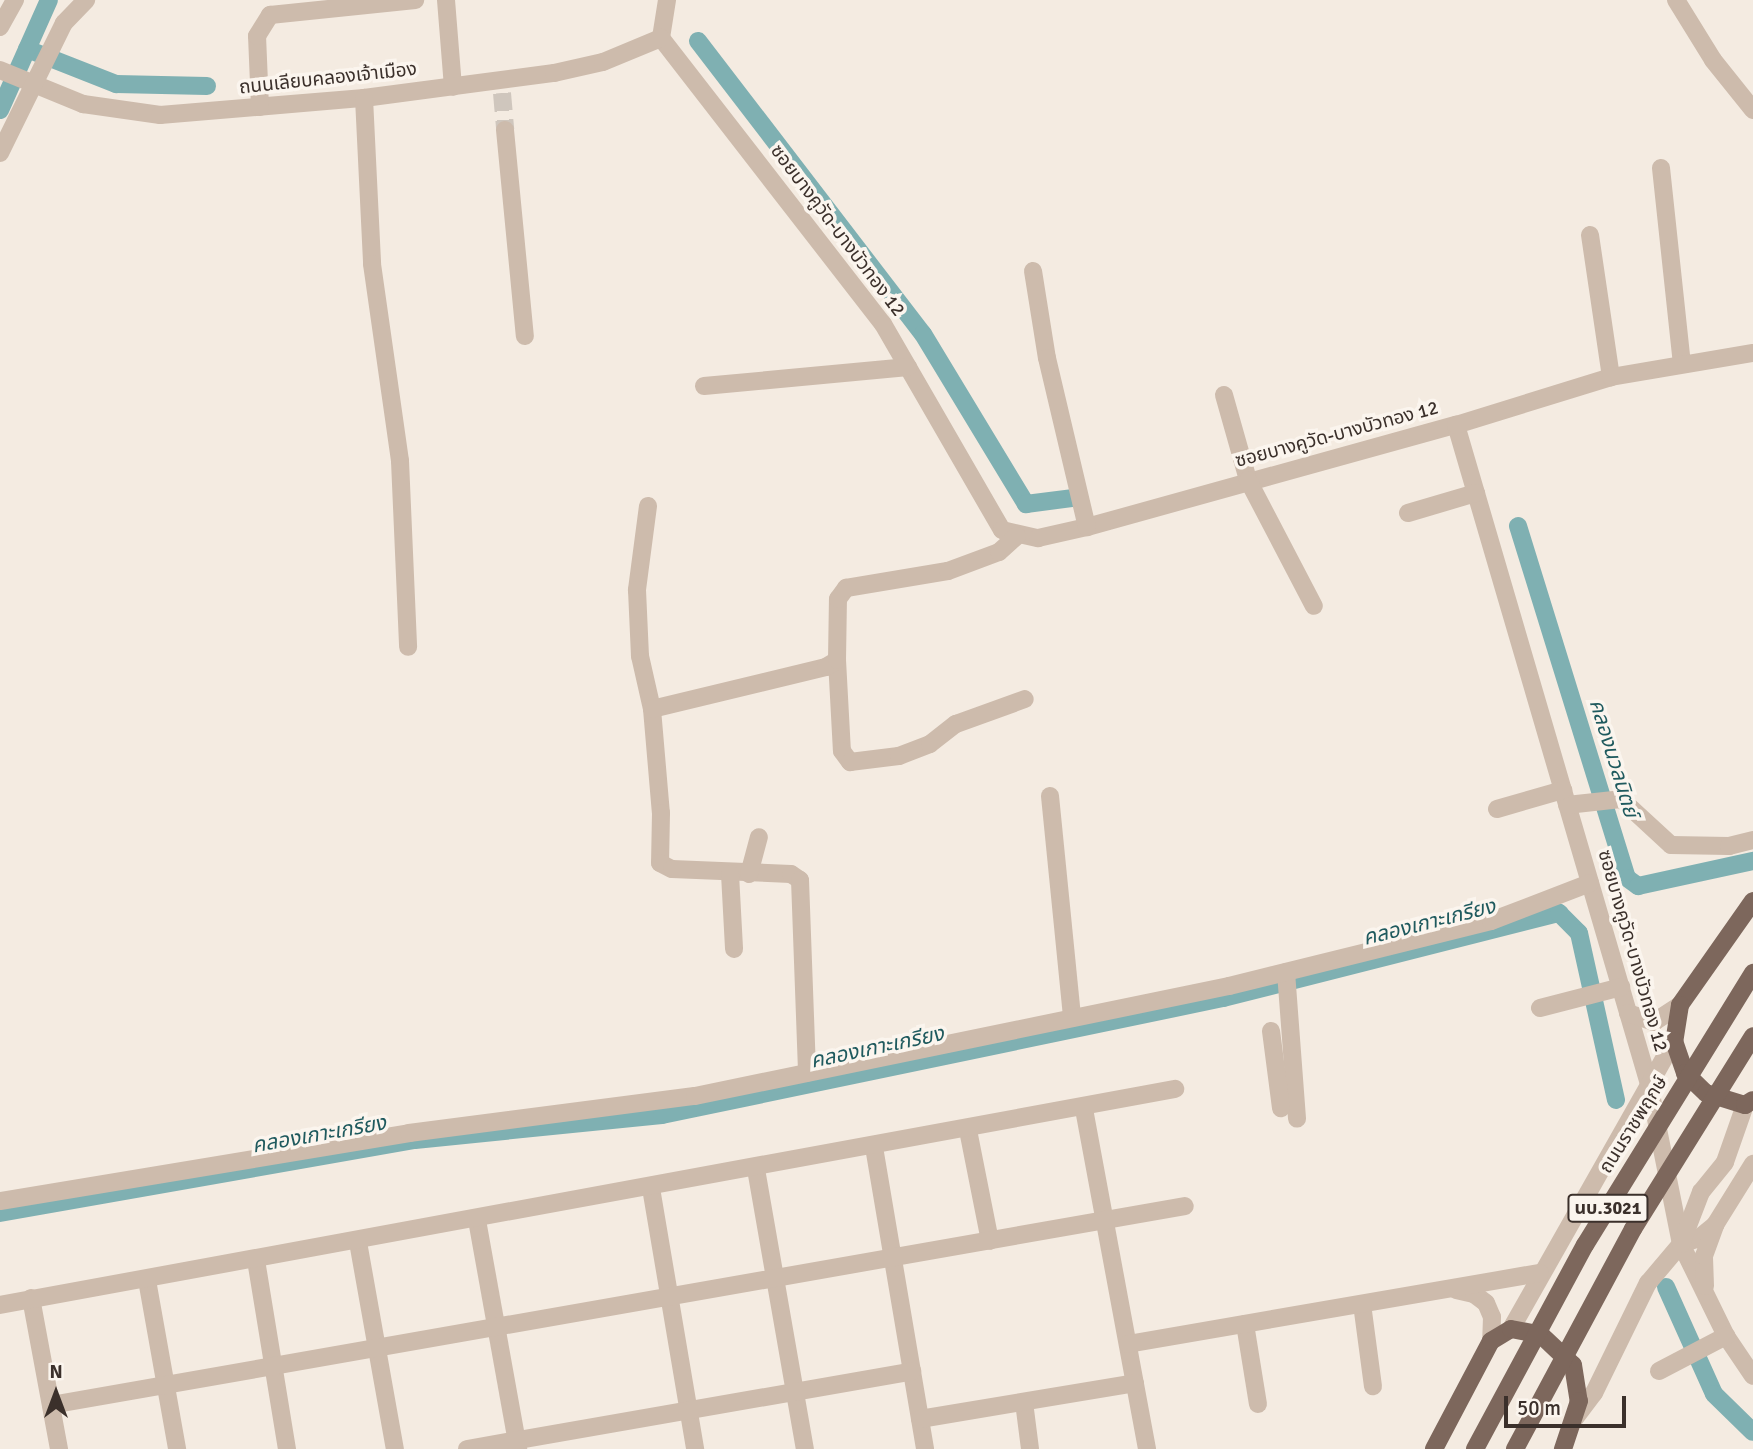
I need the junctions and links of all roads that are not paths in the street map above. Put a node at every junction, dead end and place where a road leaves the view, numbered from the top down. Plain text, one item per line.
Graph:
1 (15, 0) edge
2 (86, 0) edge
3 (415, 0) edge
4 (446, 0) edge
5 (667, 0) edge
6 (1675, 0) edge
7 (0, 27) edge
8 (661, 38) junction
9 (0, 70) edge
10 (40, 79) junction
11 (453, 87) junction
12 (364, 98) junction
13 (1751, 105) edge
14 (260, 107) junction
15 (505, 130) tunnel mouth
16 (0, 153) edge
17 (1661, 168) dead end
18 (1590, 235) dead end
19 (1033, 271) dead end
20 (525, 336) dead end
21 (1753, 353) edge
22 (1682, 364) junction
23 (908, 367) junction
24 (1611, 377) junction
25 (704, 386) dead end
26 (1224, 395) dead end
27 (1457, 425) junction
28 (1248, 480) junction
29 (1476, 493) junction
30 (648, 506) dead end
31 (1408, 513) dead end
32 (1087, 527) junction
33 (1017, 536) junction
34 (1314, 606) dead end
35 (408, 648) dead end
36 (837, 660) junction
37 (1025, 699) dead end
38 (652, 709) junction
39 (1050, 796) dead end
40 (1565, 797) junction
41 (1497, 808) dead end
42 (759, 837) dead end
43 (1753, 840) edge
44 (739, 874) junction
45 (1590, 883) junction
46 (1753, 901) edge
47 (734, 949) dead end
48 (1753, 973) edge
49 (1287, 980) junction
50 (1615, 988) junction
51 (1680, 1004) junction
52 (1540, 1008) dead end
53 (1628, 1013) junction
54 (1072, 1018) junction
55 (1290, 1029) junction
56 (1753, 1036) edge
57 (1674, 1041) junction
58 (807, 1073) junction
59 (1649, 1084) junction
60 (1175, 1089) dead end
61 (1749, 1102) edge
62 (1281, 1108) dead end
63 (1084, 1109) junction
64 (1297, 1119) dead end
65 (968, 1130) junction
66 (874, 1147) junction
67 (1753, 1164) edge
68 (756, 1169) junction
69 (1668, 1183) junction
70 (651, 1188) junction
71 (1702, 1192) junction
72 (0, 1201) edge
73 (1185, 1206) dead end
74 (477, 1220) junction
75 (1105, 1220) junction
76 (1715, 1225) junction
77 (990, 1241) junction
78 (358, 1242) junction
79 (1681, 1244) junction
80 (893, 1259) junction
81 (256, 1260) junction
82 (1540, 1273) junction
83 (147, 1280) junction
84 (776, 1280) junction
85 (1450, 1289) junction
86 (31, 1298) junction
87 (670, 1299) junction
88 (1708, 1301) junction
89 (1363, 1304) junction
90 (0, 1305) edge
91 (1245, 1324) junction
92 (1511, 1329) junction
93 (498, 1330) junction
94 (1726, 1336) junction
95 (1491, 1341) junction
96 (1128, 1344) junction
97 (378, 1350) junction
98 (274, 1368) junction
99 (912, 1371) junction
100 (1659, 1371) dead end
101 (1753, 1376) edge
102 (1135, 1383) junction
103 (166, 1386) junction
104 (1373, 1386) dead end
105 (795, 1391) junction
106 (1024, 1402) junction
107 (1258, 1404) dead end
108 (51, 1405) junction
109 (689, 1410) junction
110 (1575, 1418) junction
111 (920, 1419) junction
112 (518, 1445) edge
113 (59, 1449) edge
114 (177, 1449) edge
115 (287, 1449) edge
116 (395, 1449) edge
117 (467, 1449) edge
118 (695, 1449) edge
119 (804, 1449) edge
120 (925, 1449) edge
121 (1030, 1449) edge
122 (1147, 1449) edge
123 (1434, 1449) edge
124 (1475, 1449) edge
125 (1516, 1449) edge
126 (1563, 1449) edge

1 - 7 street
2 - 10 street
3 - 14 street
4 - 11 street
5 - 8 street
6 - 13 street
8 - 11 street, ถนนเลียบคลองเจ้าเมือง
8 - 23 street, ซอยบางคูวัด-บางบัวทอง 12
9 - 10 street, ถนนเลียบคลองเจ้าเมือง
10 - 14 street, ถนนเลียบคลองเจ้าเมือง
10 - 16 street
11 - 12 street, ถนนเลียบคลองเจ้าเมือง
12 - 14 street, ถนนเลียบคลองเจ้าเมือง
12 - 35 street
15 - 20 street
17 - 22 street
18 - 24 street
19 - 32 street
21 - 22 street
22 - 24 street
23 - 25 street
23 - 33 street, ซอยบางคูวัด-บางบัวทอง 12
24 - 27 street
26 - 28 street
27 - 28 street, ซอยบางคูวัด-บางบัวทอง 12
27 - 29 street, ซอยบางคูวัด-บางบัวทอง 12
28 - 32 street, ซอยบางคูวัด-บางบัวทอง 12
28 - 34 street
29 - 31 street
29 - 40 street, ซอยบางคูวัด-บางบัวทอง 12
30 - 38 street
32 - 33 street, ซอยบางคูวัด-บางบัวทอง 12
33 - 36 street
36 - 37 street
36 - 38 street
38 - 44 street
39 - 54 street
40 - 41 street
40 - 43 street
40 - 45 street, ซอยบางคูวัด-บางบัวทอง 12
42 - 44 street
44 - 47 street
44 - 58 street
45 - 49 street
45 - 50 street, ซอยบางคูวัด-บางบัวทอง 12
46 - 51 main road
48 - 124 main road, ถนนราชพฤกษ์ / นบ.3021, bridge
49 - 54 street
49 - 55 street
50 - 52 street
50 - 53 street, ซอยบางคูวัด-บางบัวทอง 12
51 - 53 street
51 - 57 main road
53 - 59 street, ซอยบางคูวัด-บางบัวทอง 12
54 - 58 street
55 - 62 street
55 - 64 street
56 - 125 main road, นบ.3021, bridge
57 - 59 street
57 - 61 main road
58 - 72 street
59 - 69 street, ซอยบางคูวัด-บางบัวทอง 12
59 - 82 street
60 - 63 street
61 - 71 street
63 - 65 street
63 - 75 street
65 - 66 street
65 - 77 street
66 - 68 street
66 - 80 street
67 - 76 street
68 - 70 street
68 - 84 street
69 - 71 street
69 - 79 street, ซอยบางคูวัด-บางบัวทอง 12
70 - 74 street
70 - 87 street
71 - 79 street
73 - 75 street
74 - 78 street
74 - 93 street
75 - 77 street
75 - 96 street
76 - 79 street
76 - 88 street
77 - 80 street
78 - 81 street
78 - 97 street
79 - 88 street, ซอยบางคูวัด-บางบัวทอง 12
79 - 110 street
80 - 84 street
80 - 99 street
81 - 83 street
81 - 98 street
82 - 85 street
82 - 92 street
83 - 86 street
83 - 103 street
84 - 87 street
84 - 105 street
85 - 89 street
85 - 95 street
86 - 90 street
86 - 108 street
87 - 93 street
87 - 109 street
88 - 94 street, ซอยบางคูวัด-บางบัวทอง 12
89 - 91 street
89 - 104 street
91 - 96 street
91 - 107 street
92 - 95 main road
92 - 110 main road
93 - 97 street
93 - 112 street
94 - 100 street
94 - 101 street, ซอยบางคูวัด-บางบัวทอง 12
95 - 123 main road
96 - 102 street
97 - 98 street
97 - 116 street
98 - 103 street
98 - 115 street
99 - 105 street
99 - 111 street
102 - 106 street
102 - 122 street
103 - 108 street
103 - 114 street
105 - 109 street
105 - 119 street
106 - 111 street
106 - 121 street
108 - 113 street
109 - 112 street
109 - 118 street
110 - 126 main road
111 - 120 street
112 - 117 street

